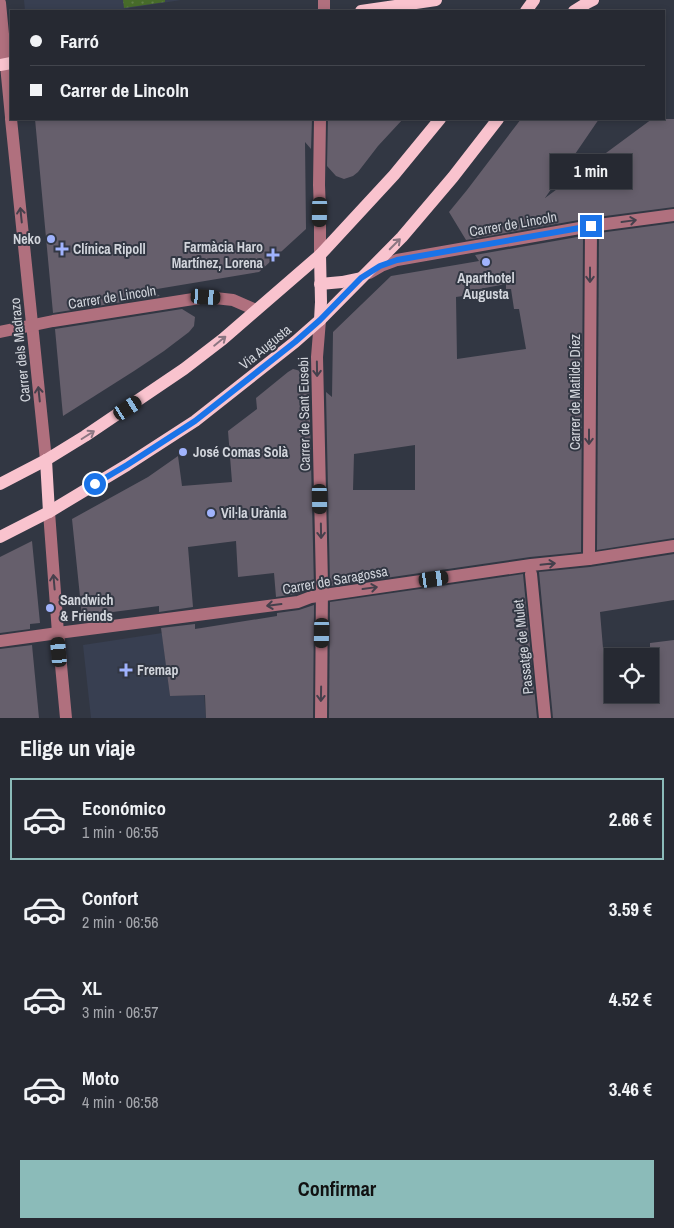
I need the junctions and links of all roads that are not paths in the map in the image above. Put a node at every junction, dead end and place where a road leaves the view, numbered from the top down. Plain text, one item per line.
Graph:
1 (436, 0) edge
2 (593, 0) edge
3 (0, 3) edge
4 (368, 10) edge
5 (576, 10) edge
6 (6, 64) edge
7 (10, 107) edge
8 (11, 120) edge
9 (320, 120) edge
10 (439, 120) edge
11 (497, 120) edge
12 (674, 215) edge
13 (591, 226) junction
14 (320, 255) junction
15 (361, 278) junction
16 (320, 284) junction
17 (256, 310) junction
18 (320, 320) junction
19 (32, 326) junction
20 (0, 332) edge
21 (46, 460) junction
22 (0, 484) edge
23 (49, 512) junction
24 (0, 537) edge
25 (674, 546) edge
26 (589, 559) junction
27 (531, 574) dead end
28 (322, 596) junction
29 (58, 633) junction
30 (0, 641) edge
31 (66, 718) edge
32 (321, 718) edge
33 (545, 718) edge

1 - 4 main road
2 - 5 main road
3 - 6 street, Carrer dels Madrazo
6 - 7 street, Carrer dels Madrazo
19 -> 8 street, Carrer dels Madrazo
9 - 14 street
10 - 14 main road
15 -> 11 main road, Via Augusta
13 -> 12 street, Carrer de Lincoln
13 - 15 street, Carrer de Lincoln
13 -> 26 street, Carrer de Matilde Díez
14 - 16 main road
14 - 17 main road
15 - 16 main road
15 - 18 main road, Via Augusta
16 - 18 main road
17 - 19 street, Carrer de Lincoln
21 -> 17 main road
18 - 23 main road, Via Augusta
18 -> 28 street, Carrer de Sant Eusebi
19 - 20 street, Carrer de Lincoln
21 -> 19 street, Carrer dels Madrazo
21 - 22 main road
21 - 23 main road
23 - 24 main road, Via Augusta
29 -> 23 street
25 - 26 street, Carrer de Saragossa
28 -> 26 street, Carrer de Saragossa
27 - 33 street, Passatge de Mulet
28 -> 29 street, Carrer de Saragossa
28 -> 32 street, Carrer de Sant Eusebi
29 - 30 street, Carrer de Saragossa
29 - 31 street

